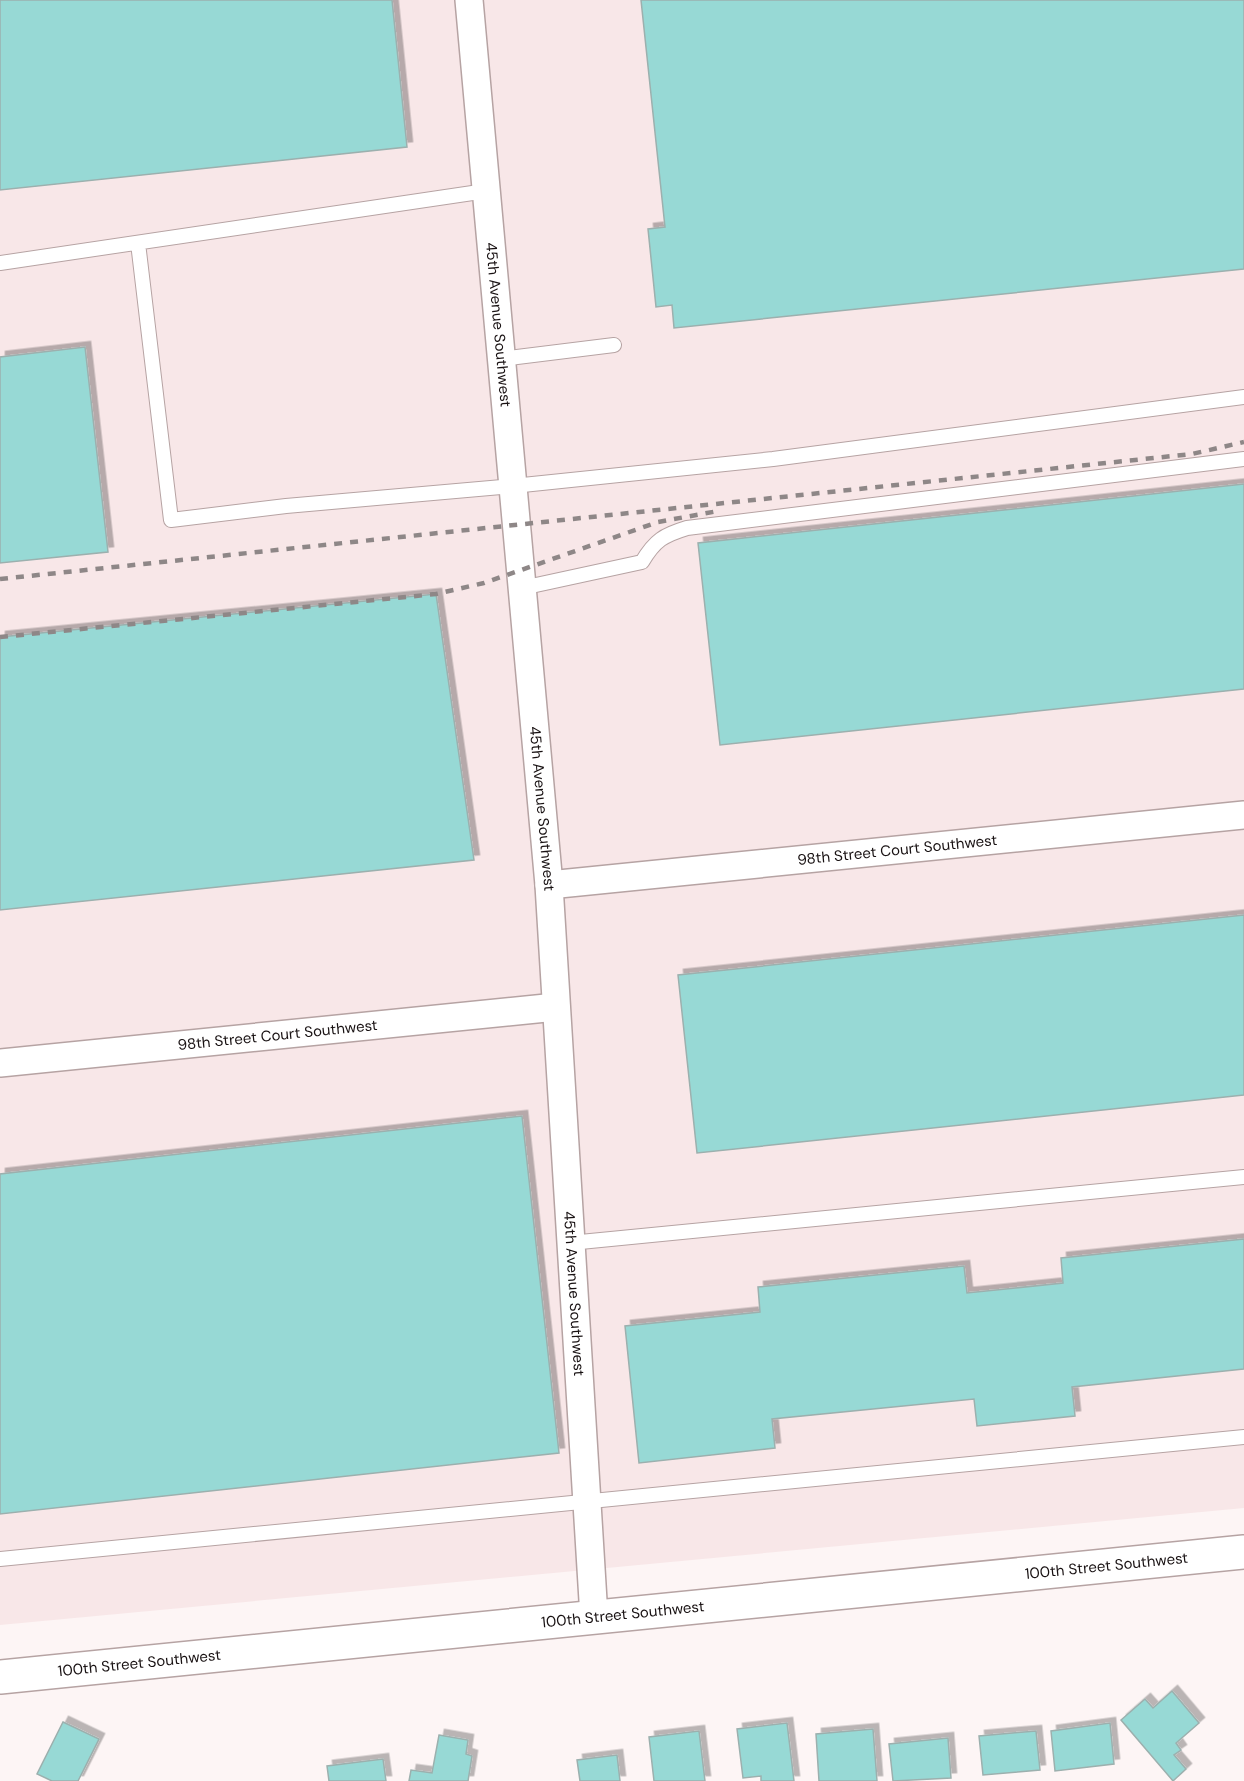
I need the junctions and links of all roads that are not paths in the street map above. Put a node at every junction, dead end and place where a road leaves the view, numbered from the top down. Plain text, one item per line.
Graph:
1 (469, 0) edge
2 (486, 191) junction
3 (138, 243) junction
4 (0, 263) edge
5 (614, 345) dead end
6 (501, 359) junction
7 (1244, 397) edge
8 (1244, 459) edge
9 (513, 486) junction
10 (522, 588) junction
11 (1244, 815) edge
12 (549, 885) junction
13 (556, 1006) junction
14 (0, 1063) edge
15 (1244, 1178) edge
16 (570, 1243) junction
17 (1244, 1437) edge
18 (587, 1501) junction
19 (1244, 1552) edge
20 (0, 1559) edge
21 (594, 1617) junction
22 (0, 1677) edge

1 - 2 street, 45th Avenue Southwest
2 - 3 lane
2 - 6 street, 45th Avenue Southwest
3 - 4 lane
3 - 9 lane
5 - 6 lane
6 - 9 street, 45th Avenue Southwest
7 - 9 lane
8 - 10 lane
9 - 10 street, 45th Avenue Southwest
10 - 12 street, 45th Avenue Southwest
11 - 12 street, 98th Street Court Southwest
12 - 13 street, 45th Avenue Southwest
13 - 14 street, 98th Street Court Southwest
13 - 16 street, 45th Avenue Southwest
15 - 16 lane
16 - 18 street, 45th Avenue Southwest
17 - 18 lane
18 - 20 lane
18 - 21 street, 45th Avenue Southwest
19 - 21 main road, 100th Street Southwest
21 - 22 main road, 100th Street Southwest

